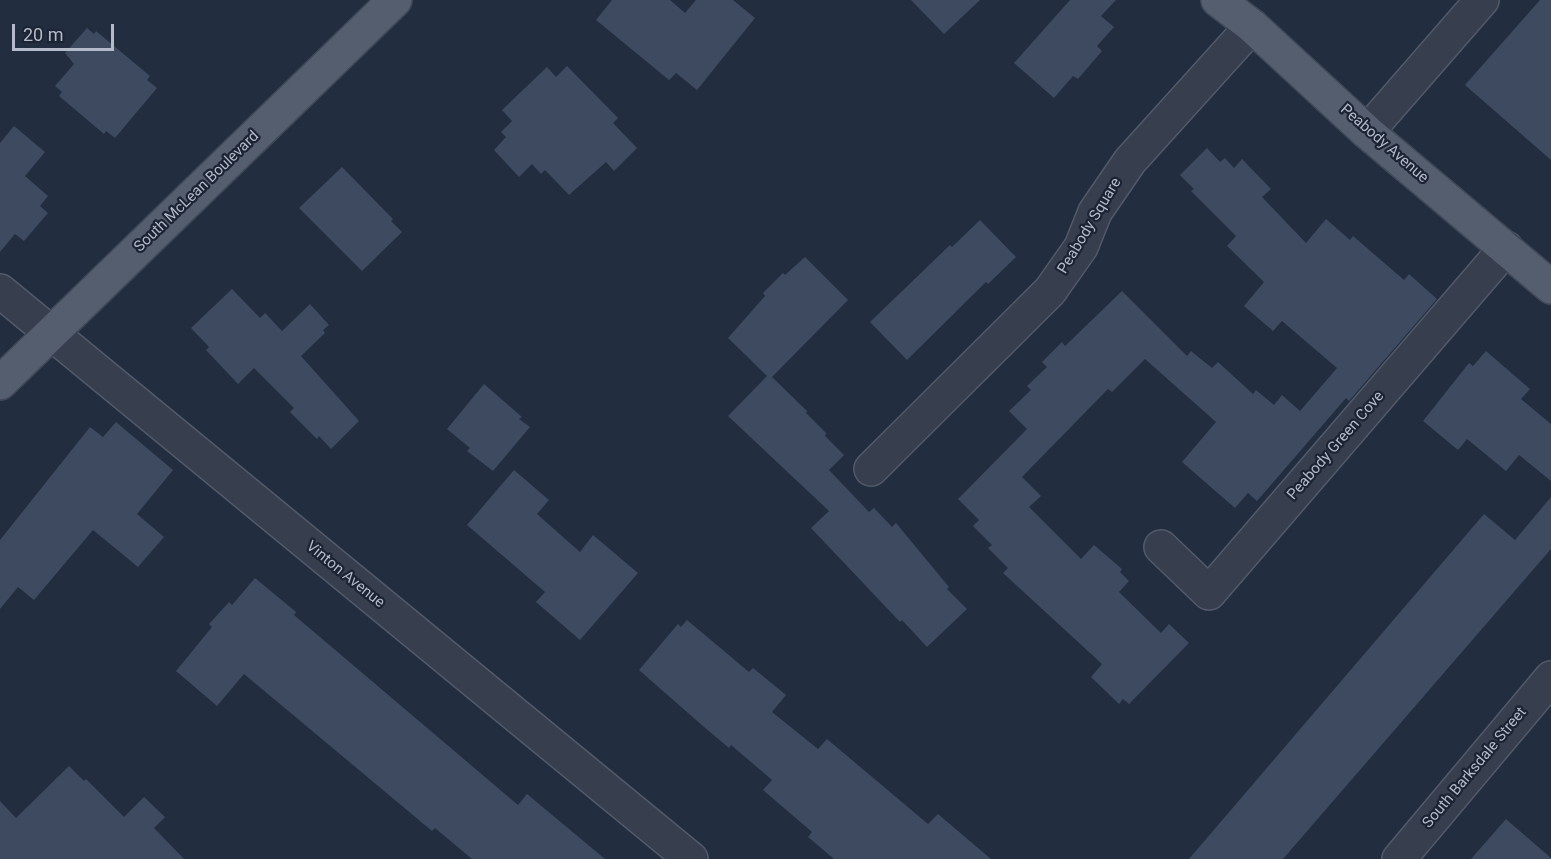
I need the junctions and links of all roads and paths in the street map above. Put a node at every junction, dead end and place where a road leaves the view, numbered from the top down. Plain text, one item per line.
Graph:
1 (1218, 0) edge
2 (1482, 0) edge
3 (387, 2) edge
4 (1252, 26) junction
5 (1367, 132) junction
6 (1506, 248) junction
7 (1551, 288) edge
8 (0, 291) edge
9 (52, 333) junction
10 (0, 383) edge
11 (871, 469) dead end
12 (1161, 547) dead end
13 (1545, 697) edge
14 (691, 859) edge
15 (1399, 859) edge

1 - 4 main road, Peabody Avenue
2 - 5 street
3 - 9 main road, South McLean Boulevard
4 - 5 main road, Peabody Avenue
4 - 11 street, Peabody Square
5 - 6 main road, Peabody Avenue
6 - 7 main road, Peabody Avenue
6 - 12 street, Peabody Green Cove
8 - 9 street, Vinton Avenue
9 - 10 main road, South McLean Boulevard
9 - 14 street, Vinton Avenue
13 - 15 street, South Barksdale Street

